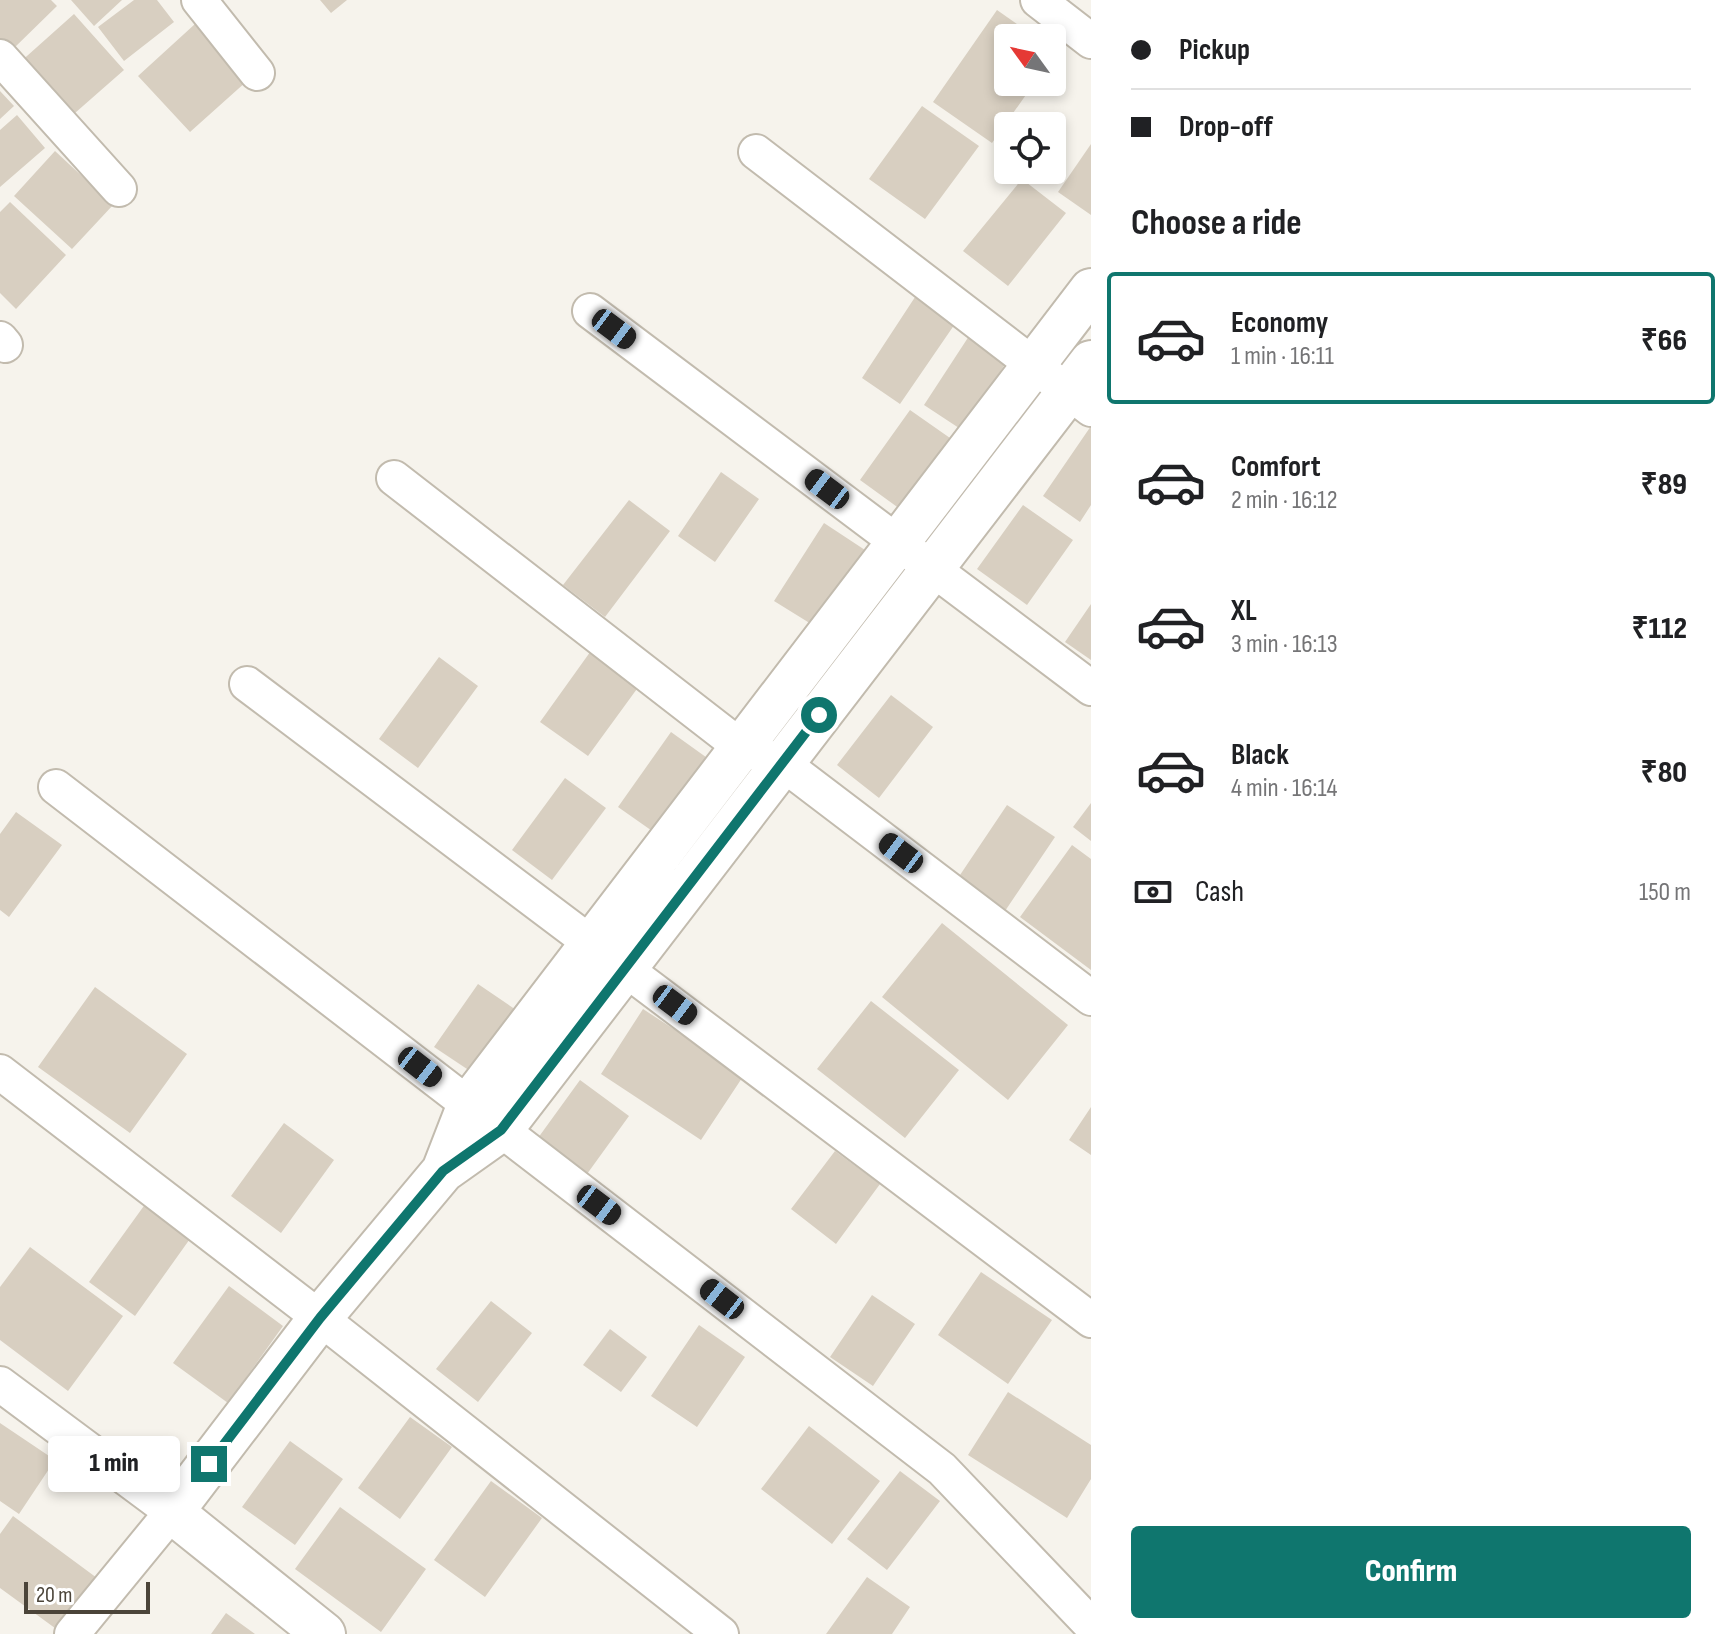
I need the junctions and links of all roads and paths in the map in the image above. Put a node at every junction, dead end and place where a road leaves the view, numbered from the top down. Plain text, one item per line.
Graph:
1 (199, 0) edge
2 (1038, 0) edge
3 (1091, 41) edge
4 (0, 57) edge
5 (257, 73) dead end
6 (756, 152) dead end
7 (119, 189) dead end
8 (1091, 290) edge
9 (590, 311) dead end
10 (1034, 365) junction
11 (1084, 388) edge
12 (394, 478) dead end
13 (897, 543) junction
14 (933, 569) junction
15 (247, 684) dead end
16 (1091, 688) edge
17 (741, 747) junction
18 (782, 763) junction
19 (56, 787) dead end
20 (592, 943) junction
21 (626, 968) junction
22 (1091, 998) edge
23 (0, 1072) edge
24 (469, 1104) junction
25 (501, 1130) junction
26 (443, 1171) junction
27 (320, 1318) junction
28 (1091, 1320) edge
29 (0, 1384) edge
30 (172, 1512) junction
31 (1091, 1625) edge
32 (72, 1634) edge
33 (323, 1634) edge
34 (721, 1634) edge

1 - 5 street
2 - 3 street
4 - 7 street
6 - 10 street
8 - 10 street
9 - 13 street
10 - 11 street
10 - 13 street
11 - 14 street
12 - 17 street
13 - 14 street
13 - 17 street
14 - 16 street
14 - 18 street
15 - 20 street
17 - 18 street
17 - 20 street
18 - 21 street
18 - 22 street
19 - 24 street
20 - 21 street
20 - 24 street
21 - 25 street
21 - 28 street
23 - 27 street
24 - 25 street
24 - 26 street
25 - 26 street
25 - 31 street
26 - 27 street
27 - 30 street
27 - 34 street
29 - 30 street
30 - 32 street
30 - 33 street

